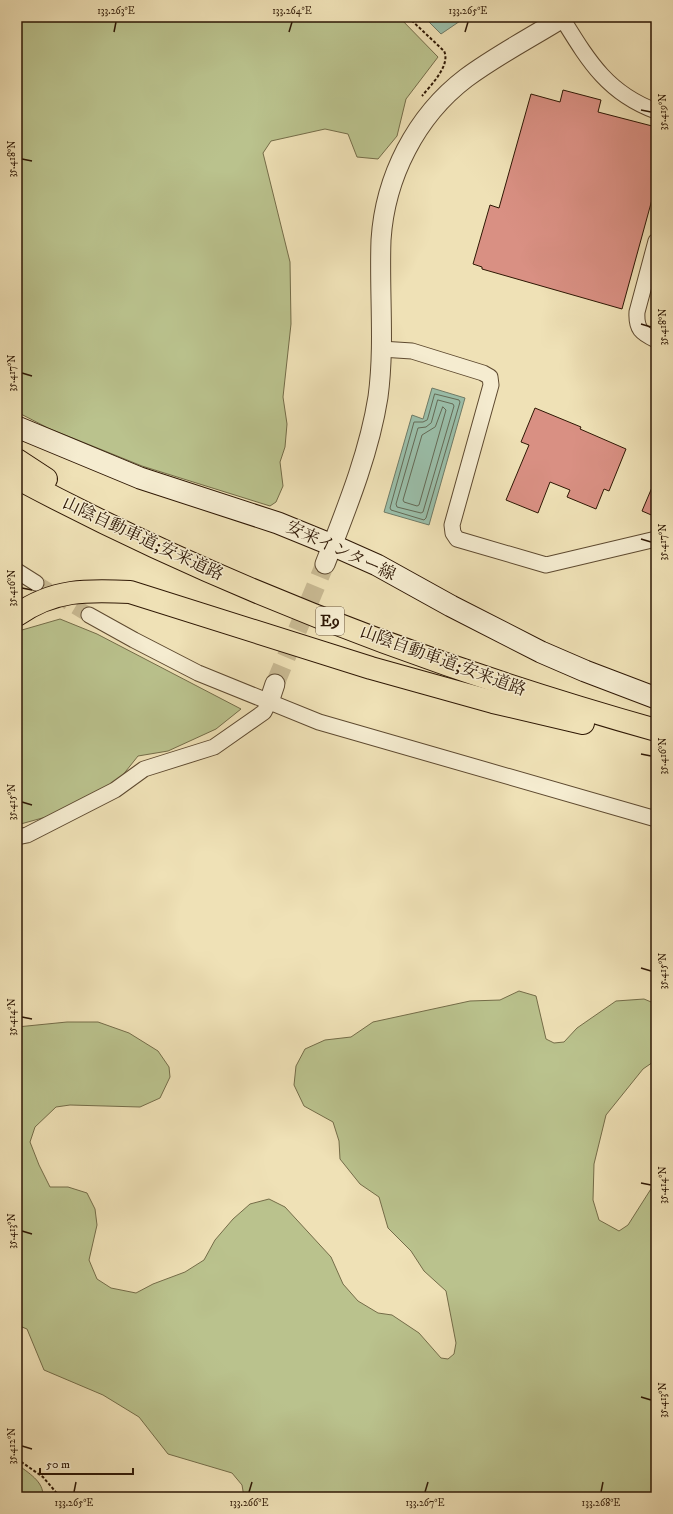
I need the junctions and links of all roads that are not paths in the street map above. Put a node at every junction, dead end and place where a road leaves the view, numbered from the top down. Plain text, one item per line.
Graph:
1 (563, 18) edge
2 (656, 111) edge
3 (656, 241) edge
4 (656, 340) edge
5 (381, 349) junction
6 (17, 427) edge
7 (17, 460) edge
8 (17, 478) edge
9 (88, 514) junction
10 (656, 540) edge
11 (332, 545) junction
12 (325, 564) tunnel mouth
13 (17, 571) edge
14 (36, 583) tunnel mouth
15 (17, 615) edge
16 (89, 615) tunnel mouth
17 (275, 684) tunnel mouth
18 (656, 698) edge
19 (269, 702) junction
20 (656, 730) edge
21 (656, 740) edge
22 (656, 819) edge
23 (17, 837) edge

1 - 2 street
1 - 5 street
3 - 4 street
5 - 10 street
5 - 11 street
6 - 11 main road, 安来インター線
7 - 9 highway
8 - 9 highway, 山陰自動車道;安来道路 / E9
9 - 20 highway, 山陰自動車道;安来道路 / E9
11 - 12 street
11 - 18 main road, 安来インター線
13 - 14 street
15 - 21 highway
16 - 19 street
17 - 19 street
19 - 22 street
19 - 23 street

